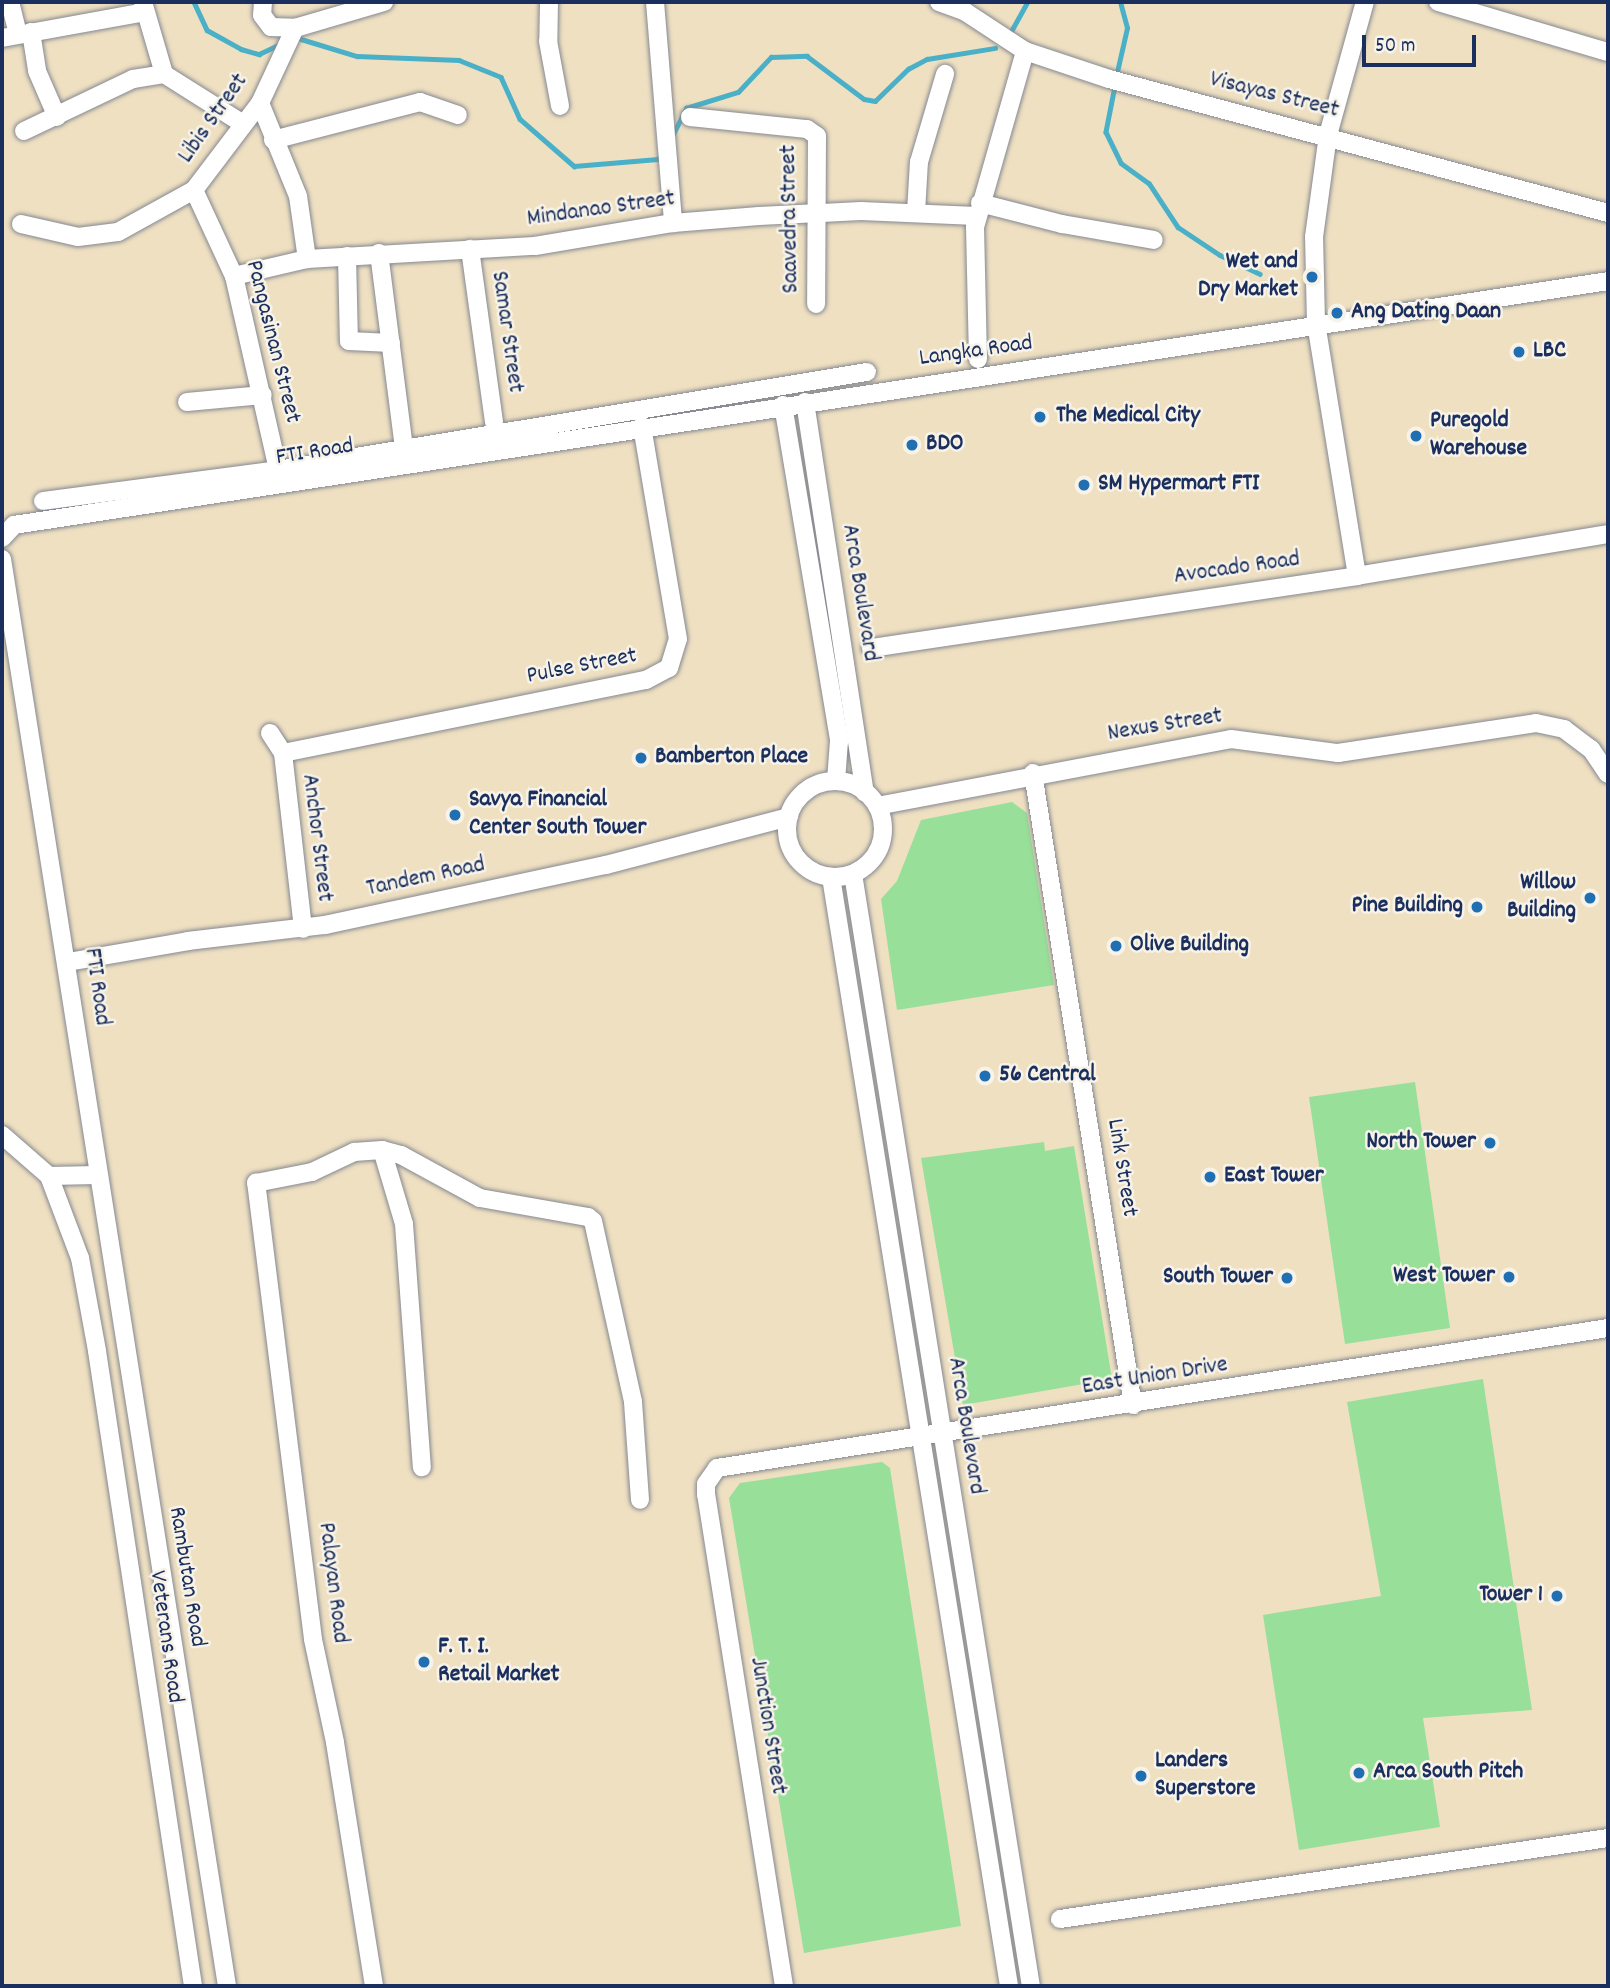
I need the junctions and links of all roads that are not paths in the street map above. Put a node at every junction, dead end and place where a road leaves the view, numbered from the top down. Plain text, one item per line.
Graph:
1 (10, 2) edge
2 (263, 2) edge
3 (384, 2) edge
4 (549, 2) edge
5 (655, 2) edge
6 (939, 2) edge
7 (1365, 2) edge
8 (1438, 2) edge
9 (144, 7) edge
10 (966, 7) edge
11 (296, 28) junction
12 (17, 34) edge
13 (1025, 51) junction
14 (1608, 52) edge
15 (164, 74) junction
16 (945, 74) dead end
17 (260, 103) junction
18 (560, 106) dead end
19 (458, 115) dead end
20 (57, 117) junction
21 (690, 117) dead end
22 (243, 124) junction
23 (24, 131) dead end
24 (1328, 135) junction
25 (273, 140) junction
26 (194, 190) junction
27 (979, 210) junction
28 (815, 212) junction
29 (916, 212) junction
30 (1608, 213) edge
31 (673, 223) junction
32 (21, 224) dead end
33 (1154, 240) dead end
34 (470, 248) junction
35 (379, 253) junction
36 (347, 256) junction
37 (307, 259) junction
38 (234, 276) junction
39 (1608, 281) edge
40 (816, 304) dead end
41 (1316, 323) junction
42 (391, 343) junction
43 (978, 359) dead end
44 (867, 372) dead end
45 (263, 396) junction
46 (187, 402) dead end
47 (805, 402) junction
48 (783, 405) junction
49 (683, 408) junction
50 (494, 422) dead end
51 (642, 426) junction
52 (404, 449) junction
53 (278, 470) junction
54 (43, 501) dead end
55 (1608, 534) edge
56 (2, 538) edge
57 (2, 559) edge
58 (1357, 576) junction
59 (871, 648) dead end
60 (270, 733) dead end
61 (282, 753) junction
62 (1033, 773) junction
63 (1608, 774) edge
64 (836, 782) junction
65 (865, 792) junction
66 (877, 806) junction
67 (789, 817) junction
68 (853, 874) junction
69 (831, 877) junction
70 (303, 929) junction
71 (68, 962) junction
72 (2, 1135) edge
73 (382, 1150) junction
74 (97, 1175) junction
75 (49, 1176) junction
76 (1608, 1328) edge
77 (1133, 1405) junction
78 (942, 1436) junction
79 (920, 1438) junction
80 (422, 1467) dead end
81 (710, 1473) joint
82 (640, 1500) dead end
83 (1608, 1838) edge
84 (1060, 1919) dead end
85 (193, 1986) edge
86 (227, 1986) edge
87 (374, 1986) edge
88 (784, 1986) edge
89 (1009, 1986) edge
90 (1031, 1986) edge

1 - 12 street
2 - 11 street
3 - 11 street
4 - 18 street
5 - 31 street
6 - 10 street, Visayas Street
7 - 24 street
8 - 14 street
9 - 12 street
9 - 15 street
10 - 13 street, Visayas Street
11 - 17 street, Libis Street
12 - 20 street
13 - 24 street, Visayas Street
13 - 27 street
15 - 20 street
15 - 22 street
16 - 29 street
17 - 22 street, Libis Street
17 - 25 street
19 - 25 street
20 - 23 street
21 - 28 street, Saavedra Street
22 - 26 street, Libis Street
24 - 30 street, Visayas Street
24 - 41 street
25 - 37 street
26 - 32 street, Libis Street
26 - 38 street, Pangasinan Street
27 - 29 street, Mindanao Street
27 - 33 street, Mindanao Street
27 - 43 street
28 - 29 street, Mindanao Street
28 - 31 street, Mindanao Street
28 - 40 street, Saavedra Street
31 - 34 street, Mindanao Street
34 - 35 street, Mindanao Street
34 - 50 street, Samar Street
35 - 36 street, Mindanao Street
35 - 42 street
36 - 37 street, Mindanao Street
36 - 42 street
37 - 38 street, Mindanao Street
38 - 45 street, Pangasinan Street
39 - 41 street, Langka Road
41 - 47 street, Langka Road
41 - 58 street
42 - 52 street
44 - 49 street
45 - 46 street
45 - 53 street, Pangasinan Street
47 - 48 street, Langka Road
47 - 65 street, Arca Boulevard
48 - 49 street, Langka Road
48 - 64 street, Arca Boulevard
49 - 51 street, Langka Road
49 - 52 street
51 - 56 street, FTI Road
51 - 61 street, Pulse Street
52 - 53 street
53 - 54 street
55 - 58 street, Avocado Road
57 - 71 street, FTI Road
58 - 59 street, Avocado Road
60 - 61 street
61 - 70 street, Anchor Street
62 - 63 street, Nexus Street
62 - 66 street, Nexus Street
62 - 77 street, Link Street
64 - 65 street
64 - 67 street
65 - 66 street
66 - 68 street
67 - 69 street
67 - 70 street, Tandem Road
68 - 69 street
68 - 78 street, Arca Boulevard
69 - 79 street, Arca Boulevard
70 - 71 street, Tandem Road
71 - 74 street, FTI Road
72 - 75 street, Veterans Road
73 - 80 street
73 - 82 street
73 - 87 street, Palayan Road
74 - 75 street
74 - 86 street, Rambutan Road
75 - 85 street, Veterans Road
76 - 77 street, East Union Drive
77 - 78 street, East Union Drive
78 - 79 street, East Union Drive
78 - 90 street, Arca Boulevard
79 - 81 street, East Union Drive
79 - 89 street, Arca Boulevard
81 - 88 street, Junction Street
83 - 84 street

